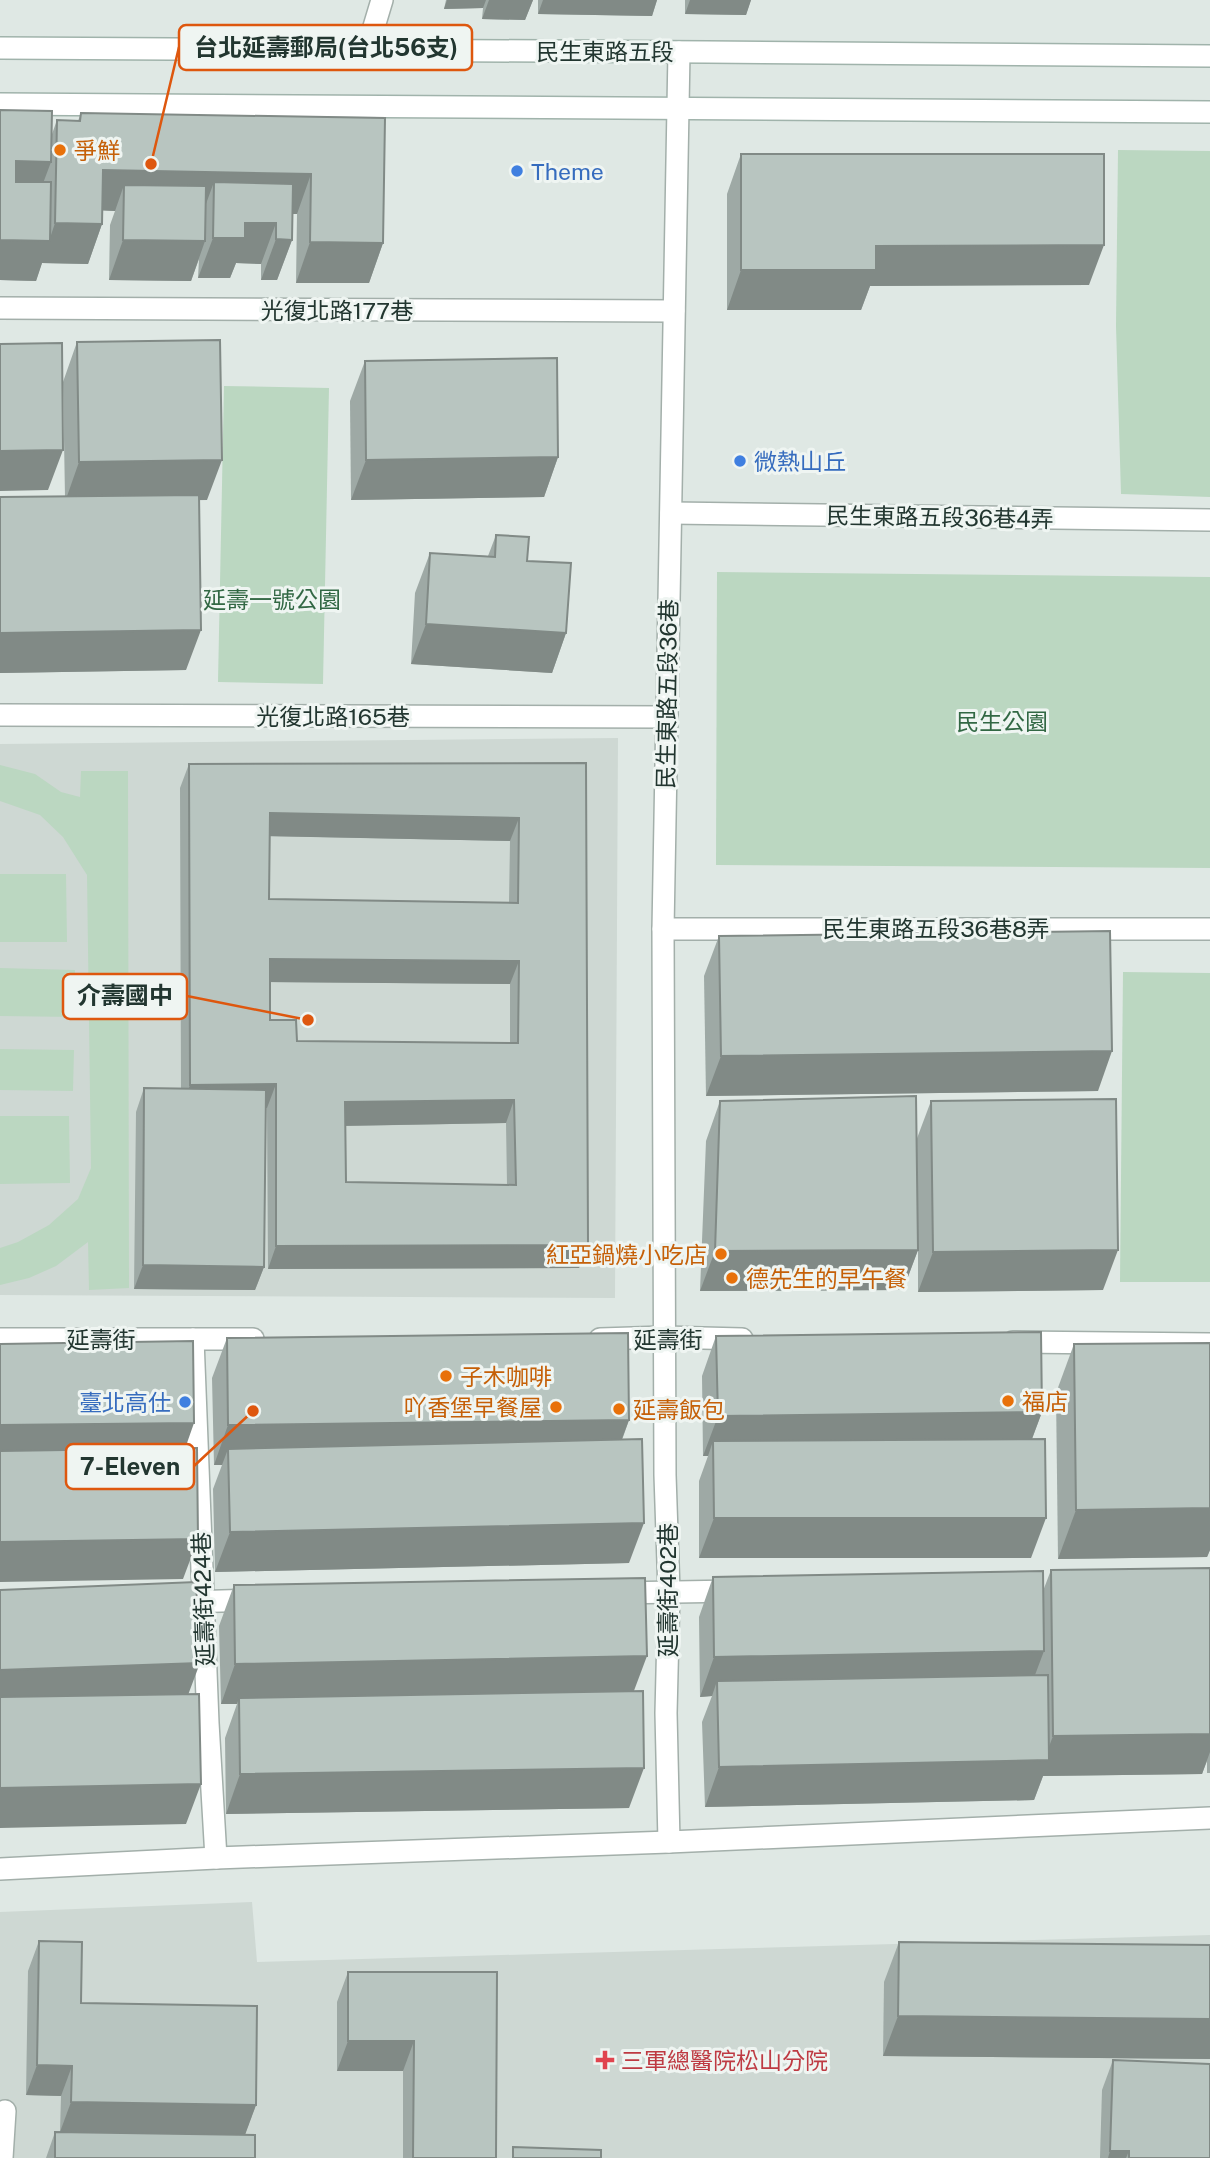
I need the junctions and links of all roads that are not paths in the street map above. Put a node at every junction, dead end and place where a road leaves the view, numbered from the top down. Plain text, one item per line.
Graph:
1 (382, 0) edge
2 (0, 48) edge
3 (367, 50) junction
4 (679, 51) junction
5 (1210, 56) edge
6 (0, 104) edge
7 (678, 109) junction
8 (1210, 111) edge
9 (0, 308) edge
10 (674, 312) junction
11 (671, 513) junction
12 (1210, 520) edge
13 (0, 715) edge
14 (667, 717) junction
15 (663, 929) junction
16 (1210, 929) edge
17 (664, 1337) junction
18 (0, 1339) edge
19 (193, 1339) junction
20 (273, 1339) edge
21 (578, 1339) edge
22 (761, 1339) edge
23 (992, 1342) edge
24 (1210, 1344) edge
25 (752, 1591) edge
26 (669, 1592) junction
27 (600, 1593) edge
28 (272, 1600) edge
29 (203, 1601) junction
30 (163, 1602) edge
31 (1210, 1818) edge
32 (670, 1842) junction
33 (216, 1858) junction
34 (0, 1869) edge
35 (5, 2111) dead end
36 (2, 2158) edge

1 - 3 street
2 - 3 street, 民生東路五段
3 - 4 street, 民生東路五段
4 - 5 street, 民生東路五段
4 - 7 street, 民生東路五段36巷
6 - 7 street
7 - 8 street
7 - 10 street, 民生東路五段36巷
9 - 10 street, 光復北路177巷
10 - 11 street, 民生東路五段36巷
11 - 12 street, 民生東路五段36巷4弄
11 - 14 street, 民生東路五段36巷
13 - 14 street, 光復北路165巷
14 - 15 street, 民生東路五段36巷
15 - 16 street, 民生東路五段36巷8弄
15 - 17 street, 民生東路五段36巷
17 - 21 street, 延壽街
17 - 22 street, 延壽街
17 - 26 street, 延壽街402巷
18 - 19 street, 延壽街
19 - 20 street, 延壽街
19 - 29 street, 延壽街424巷
23 - 24 street
25 - 26 street
26 - 27 street
26 - 32 street, 延壽街402巷
28 - 29 street
29 - 30 street
29 - 33 street, 延壽街424巷
31 - 32 street
32 - 33 street
33 - 34 street
35 - 36 street

